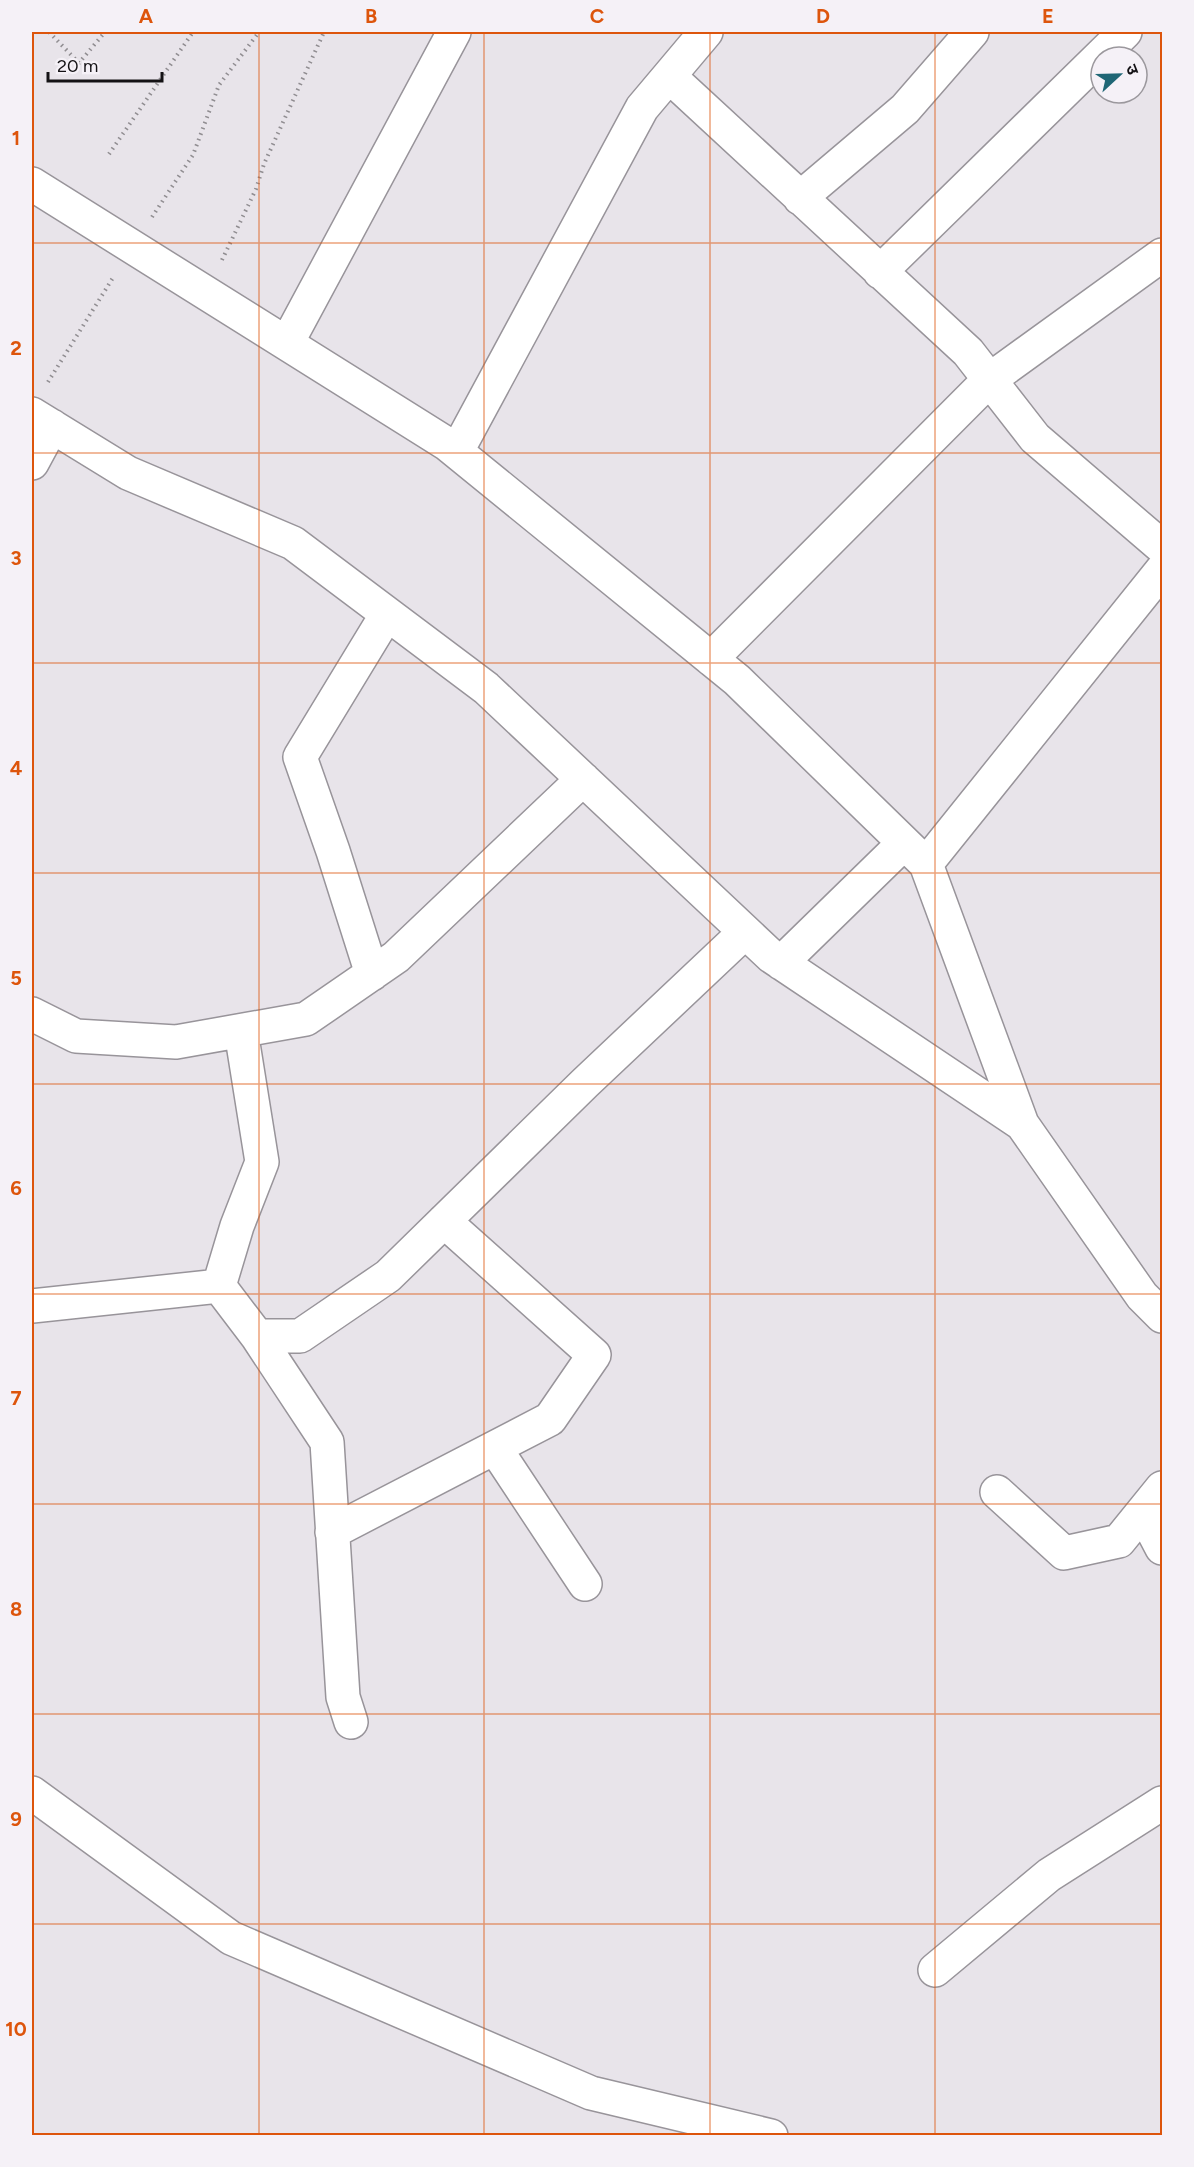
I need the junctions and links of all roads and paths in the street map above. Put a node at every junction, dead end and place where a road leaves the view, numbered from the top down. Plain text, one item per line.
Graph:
1 (49, 32) edge
2 (105, 32) edge
3 (193, 32) edge
4 (259, 32) edge
5 (324, 32) edge
6 (454, 32) edge
7 (706, 32) edge
8 (972, 32) edge
9 (1125, 32) edge
10 (669, 76) junction
11 (109, 154) dead end
12 (32, 183) edge
13 (800, 198) junction
14 (132, 246) junction
15 (1162, 255) edge
16 (880, 272) junction
17 (207, 293) junction
18 (286, 343) junction
19 (989, 380) junction
20 (42, 410) edge
21 (457, 451) junction
22 (32, 463) edge
23 (1162, 547) edge
24 (1160, 579) edge
25 (387, 614) junction
26 (711, 659) junction
27 (583, 779) junction
28 (915, 853) junction
29 (745, 932) junction
30 (781, 963) junction
31 (372, 974) junction
32 (32, 1014) edge
33 (241, 1031) junction
34 (1022, 1124) junction
35 (444, 1221) junction
36 (219, 1286) junction
37 (32, 1306) edge
38 (1162, 1316) edge
39 (257, 1336) junction
40 (495, 1448) junction
41 (997, 1492) dead end
42 (1153, 1500) edge
43 (332, 1532) junction
44 (1162, 1548) edge
45 (585, 1584) dead end
46 (351, 1722) dead end
47 (32, 1793) edge
48 (1162, 1803) edge
49 (935, 1970) dead end
50 (771, 2136) edge

1 - 2 path
3 - 11 path
4 - 14 path
5 - 17 path
6 - 18 street
7 - 10 street
8 - 13 street
9 - 16 street
10 - 13 street
10 - 21 street
12 - 14 street
13 - 16 street
14 - 17 street
14 - 20 path
15 - 19 street
16 - 19 street
17 - 18 street
18 - 21 street
19 - 23 street
19 - 26 street
20 - 22 street
20 - 25 street
21 - 26 street
24 - 28 street
25 - 27 street
25 - 31 street
26 - 28 street
27 - 29 street
27 - 31 street
28 - 30 street
28 - 34 street
29 - 30 street
29 - 35 street
30 - 34 street
31 - 33 street
32 - 33 street
33 - 36 street
34 - 38 street
35 - 39 street
35 - 40 street
36 - 37 street
36 - 39 street
39 - 43 street
40 - 43 street
40 - 45 street
41 - 42 street
42 - 44 street
43 - 46 street
47 - 50 street
48 - 49 street

